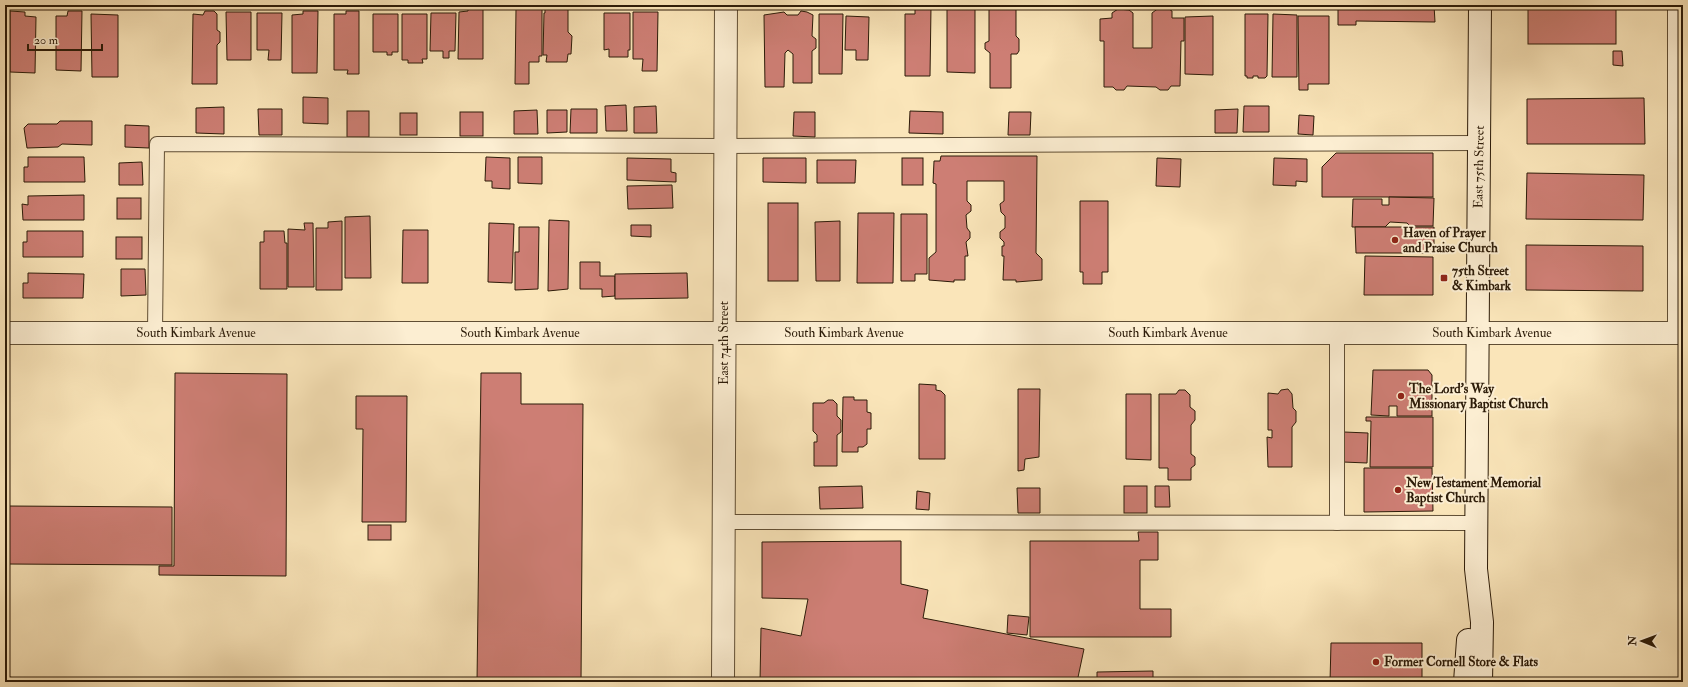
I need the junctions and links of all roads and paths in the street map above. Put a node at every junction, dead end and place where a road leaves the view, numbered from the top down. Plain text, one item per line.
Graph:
1 (726, 5) edge
2 (1480, 5) edge
3 (1675, 5) edge
4 (1479, 143) junction
5 (725, 146) junction
6 (1679, 146) edge
7 (1337, 332) junction
8 (1478, 332) junction
9 (5, 333) edge
10 (155, 333) junction
11 (724, 333) junction
12 (1679, 333) edge
13 (723, 522) junction
14 (1337, 523) junction
15 (1476, 523) junction
16 (1476, 569) junction
17 (723, 682) edge
18 (1465, 682) edge
19 (1481, 682) edge

1 - 5 street, East 74th Street
2 - 4 street, East 75th Street
3 - 6 lane
4 - 5 lane
4 - 8 street, East 75th Street
5 - 10 lane
5 - 11 street, East 74th Street
6 - 12 lane
7 - 8 street, South Kimbark Avenue
7 - 11 street, South Kimbark Avenue
7 - 14 lane
8 - 12 street, South Kimbark Avenue
8 - 15 street, East 75th Street
9 - 10 street, South Kimbark Avenue
10 - 11 street, South Kimbark Avenue
11 - 13 street, East 74th Street
13 - 14 lane
13 - 17 street, East 74th Street
14 - 15 lane
15 - 16 street, East 75th Street
16 - 18 street, East 75th Street
16 - 19 street, East 75th Street

